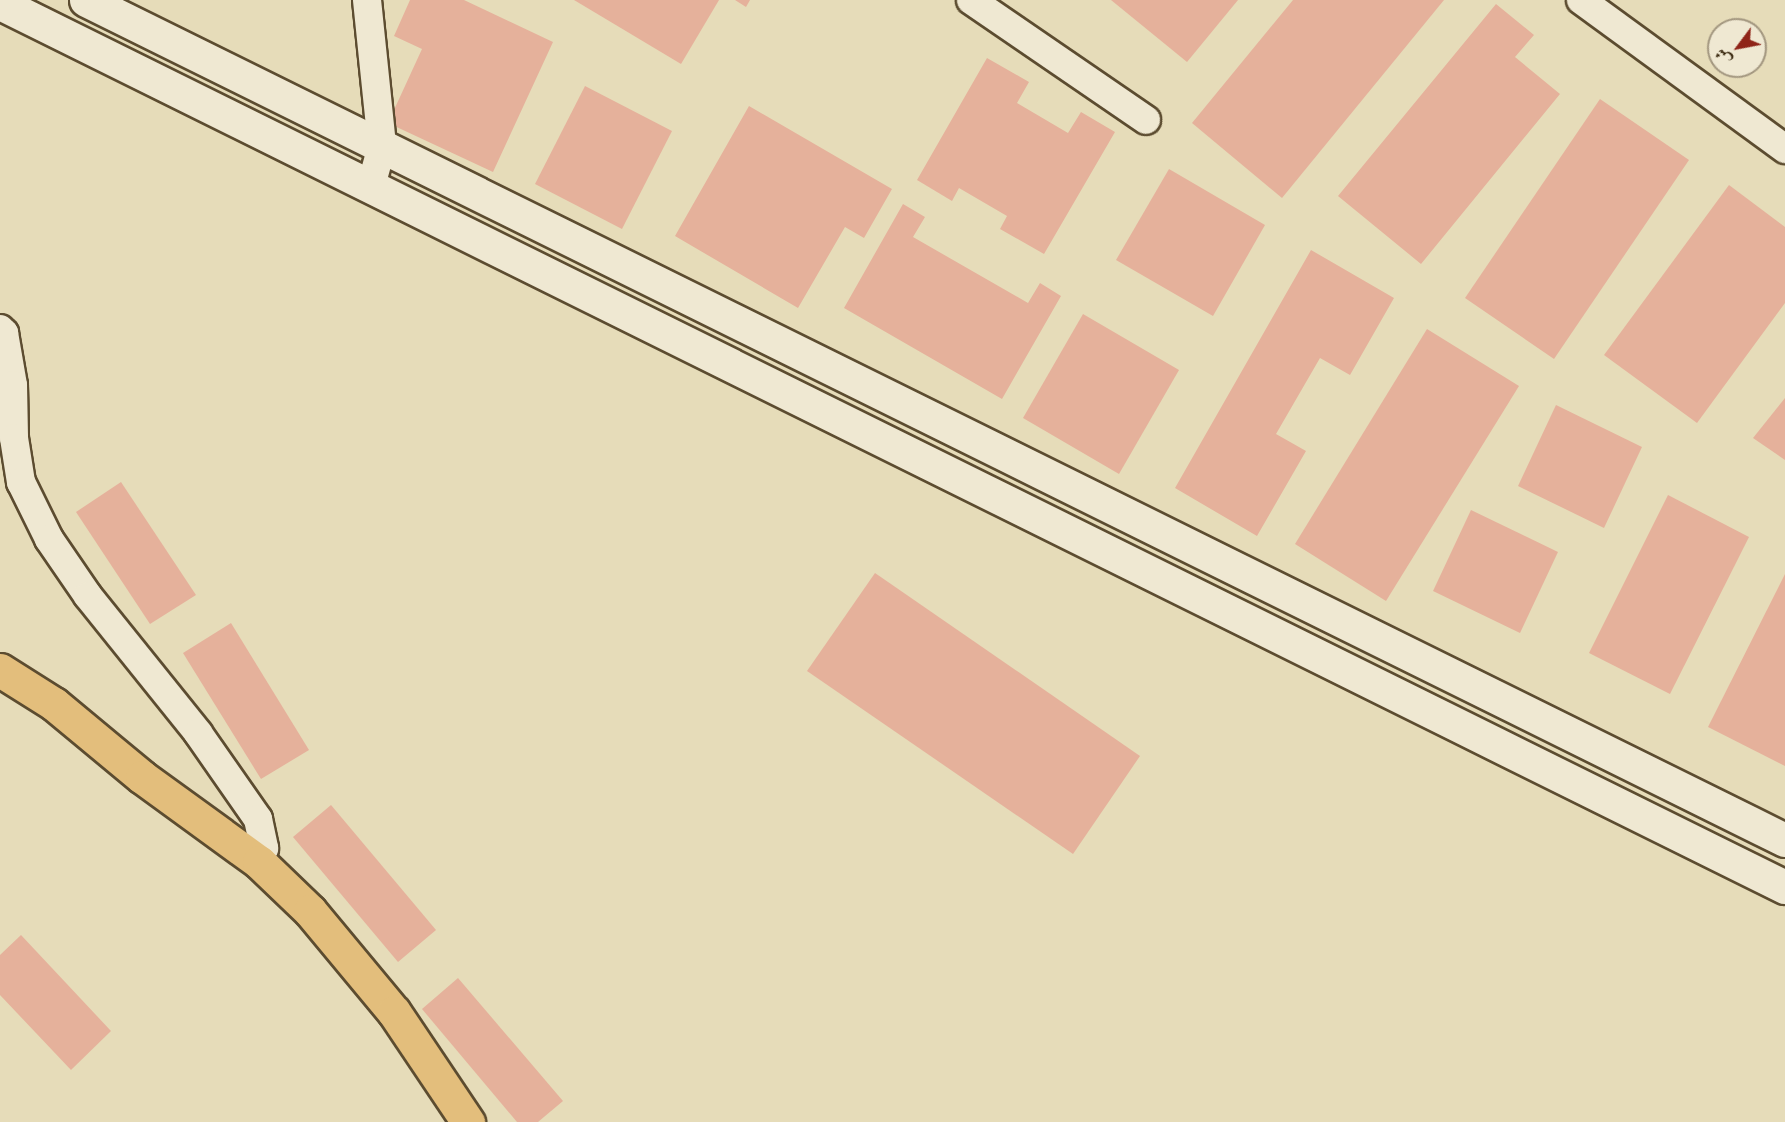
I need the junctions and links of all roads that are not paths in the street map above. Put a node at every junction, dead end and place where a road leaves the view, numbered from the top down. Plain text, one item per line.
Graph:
1 (86, 0) edge
2 (367, 0) edge
3 (970, 0) edge
4 (1581, 0) edge
5 (0, 3) edge
6 (1146, 120) dead end
7 (382, 146) junction
8 (1785, 149) edge
9 (370, 186) junction
10 (0, 329) edge
11 (0, 670) edge
12 (1785, 840) edge
13 (259, 862) junction
14 (1785, 887) edge
15 (468, 1122) edge

1 - 7 street
2 - 7 street
3 - 6 street
4 - 8 street
5 - 9 street
7 - 9 street
7 - 12 street
9 - 14 street
10 - 13 street
11 - 13 main road
13 - 15 main road

